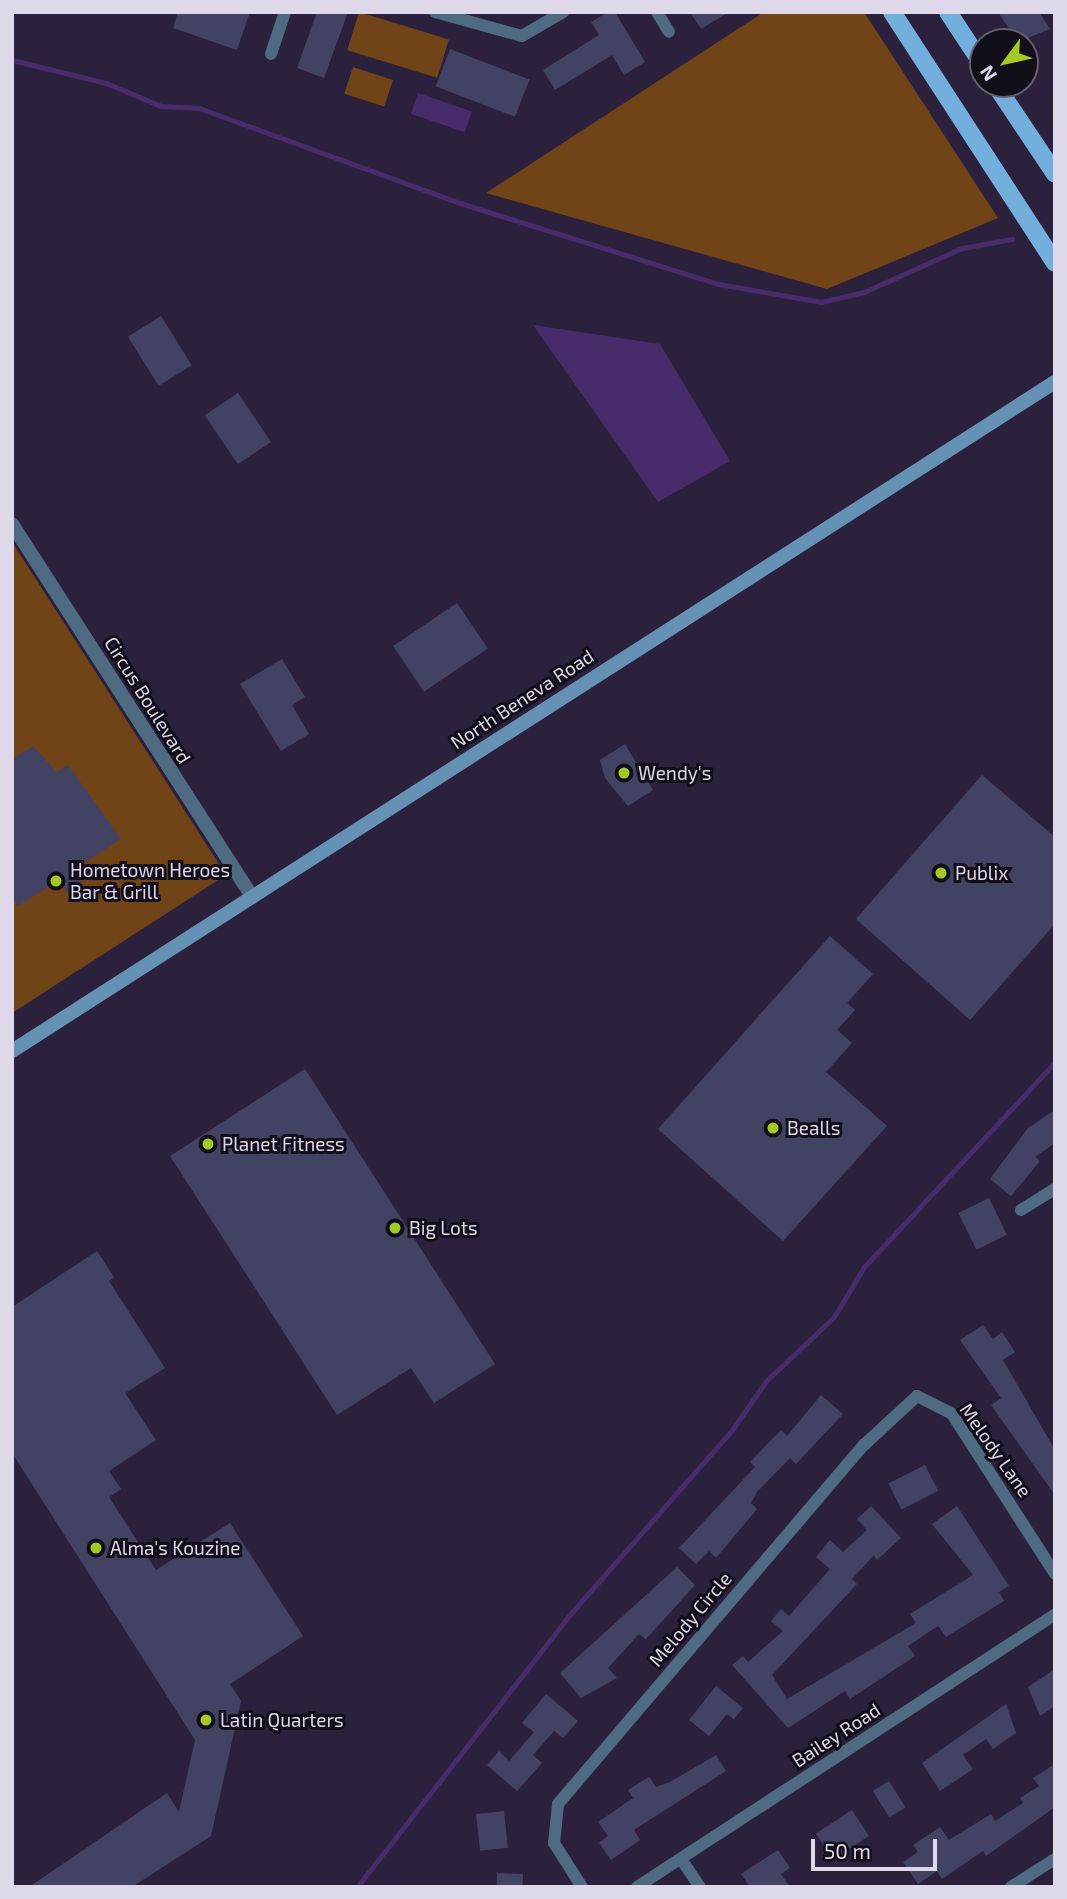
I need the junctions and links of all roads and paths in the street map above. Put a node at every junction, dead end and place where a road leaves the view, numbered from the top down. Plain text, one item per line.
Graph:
1 (285, 12) edge
2 (435, 12) edge
3 (563, 12) edge
4 (657, 12) edge
5 (892, 12) edge
6 (948, 12) edge
7 (669, 32) dead end
8 (969, 44) edge
9 (271, 54) dead end
10 (1004, 98) edge
11 (1054, 172) edge
12 (1055, 263) edge
13 (1055, 382) edge
14 (12, 523) edge
15 (252, 897) junction
16 (12, 1051) edge
17 (1055, 1189) edge
18 (1021, 1210) dead end
19 (917, 1396) joint
20 (1055, 1574) edge
21 (1055, 1615) edge
22 (681, 1859) junction
23 (1055, 1859) edge
24 (582, 1887) edge
25 (637, 1887) edge
26 (700, 1887) edge
27 (1012, 1887) edge

1 - 9 street
2 - 3 street
4 - 7 street
5 - 12 main road
6 - 8 main road
10 - 11 main road
13 - 15 main road, North Beneva Road
14 - 15 street, Circus Boulevard
15 - 16 main road, North Beneva Road
17 - 18 street
19 - 20 street, Melody Lane
19 - 24 street, Melody Circle
21 - 22 street, Bailey Road
22 - 25 street, Bailey Road
22 - 26 street
23 - 27 street

